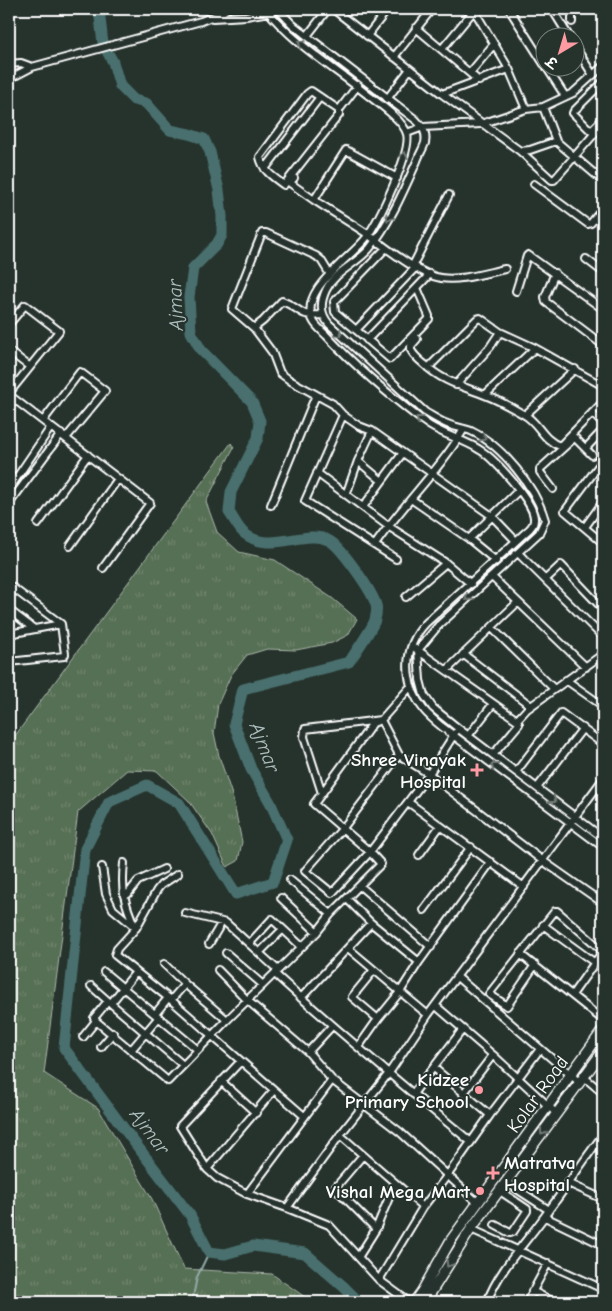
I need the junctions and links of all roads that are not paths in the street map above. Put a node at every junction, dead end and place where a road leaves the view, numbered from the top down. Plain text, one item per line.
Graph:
1 (227, 9) edge
2 (278, 9) edge
3 (328, 9) edge
4 (333, 9) edge
5 (388, 9) edge
6 (432, 9) edge
7 (509, 9) edge
8 (552, 9) edge
9 (572, 9) edge
10 (268, 10) edge
11 (475, 10) edge
12 (210, 18) junction
13 (572, 22) dead end
14 (416, 28) junction
15 (564, 28) edge
16 (307, 36) junction
17 (368, 36) junction
18 (494, 44) junction
19 (534, 48) edge
20 (442, 49) junction
21 (394, 57) junction
22 (584, 61) edge
23 (9, 64) edge
24 (603, 66) edge
25 (32, 67) junction
26 (410, 68) junction
27 (509, 69) junction
28 (470, 73) junction
29 (593, 75) junction
30 (553, 78) edge
31 (9, 79) edge
32 (362, 80) junction
33 (479, 81) junction
34 (603, 82) edge
35 (357, 87) junction
36 (442, 94) junction
37 (565, 96) junction
38 (320, 97) junction
39 (387, 99) junction
40 (543, 107) junction
41 (526, 109) junction
42 (339, 110) junction
43 (603, 122) edge
44 (481, 124) junction
45 (423, 127) junction
46 (332, 129) dead end
47 (407, 133) junction
48 (556, 141) junction
49 (520, 151) junction
50 (574, 157) junction
51 (265, 169) junction
52 (397, 178) junction
53 (602, 178) edge
54 (534, 184) dead end
55 (449, 195) dead end
56 (314, 200) junction
57 (603, 208) edge
58 (368, 235) junction
59 (375, 241) junction
60 (386, 248) junction
61 (586, 259) dead end
62 (414, 266) junction
63 (339, 269) junction
64 (505, 269) dead end
65 (603, 272) edge
66 (555, 273) junction
67 (430, 274) junction
68 (332, 276) junction
69 (417, 288) junction
70 (516, 291) dead end
71 (603, 309) edge
72 (322, 315) junction
73 (311, 316) junction
74 (9, 324) edge
75 (254, 328) junction
76 (356, 330) junction
77 (500, 332) junction
78 (417, 339) dead end
79 (367, 340) junction
80 (603, 345) edge
81 (535, 348) junction
82 (9, 351) edge
83 (30, 367) junction
84 (428, 368) junction
85 (575, 369) junction
86 (456, 385) junction
87 (603, 386) edge
88 (9, 394) edge
89 (316, 395) junction
90 (485, 395) junction
91 (603, 402) edge
92 (592, 413) junction
93 (343, 415) junction
94 (526, 415) junction
95 (43, 421) junction
96 (603, 424) edge
97 (51, 427) junction
98 (464, 429) junction
99 (603, 430) edge
100 (372, 431) junction
101 (63, 436) junction
102 (458, 439) junction
103 (586, 448) junction
104 (402, 454) junction
105 (592, 454) dead end
106 (88, 456) junction
107 (358, 462) junction
108 (600, 464) dead end
109 (317, 473) junction
110 (431, 474) junction
111 (118, 479) junction
112 (382, 481) junction
113 (9, 489) edge
114 (554, 489) dead end
115 (519, 490) junction
116 (346, 495) junction
117 (410, 499) junction
118 (603, 502) edge
119 (9, 504) edge
120 (271, 506) dead end
121 (362, 507) junction
122 (492, 516) junction
123 (38, 524) dead end
124 (388, 526) junction
125 (585, 527) junction
126 (469, 539) junction
127 (516, 541) junction
128 (603, 543) edge
129 (375, 545) junction
130 (70, 546) dead end
131 (518, 552) junction
132 (396, 559) dead end
133 (496, 561) junction
134 (446, 563) junction
135 (103, 568) dead end
136 (492, 577) junction
137 (546, 579) junction
138 (471, 584) junction
139 (9, 585) edge
140 (406, 597) dead end
141 (518, 602) junction
142 (603, 609) edge
143 (9, 610) edge
144 (60, 624) junction
145 (492, 628) junction
146 (34, 629) junction
147 (9, 634) edge
148 (603, 637) edge
149 (411, 645) junction
150 (418, 650) junction
151 (463, 654) junction
152 (603, 654) edge
153 (9, 662) edge
154 (586, 667) junction
155 (447, 670) junction
156 (566, 680) junction
157 (411, 686) junction
158 (554, 689) junction
159 (493, 704) junction
160 (531, 706) junction
161 (603, 706) edge
162 (381, 720) junction
163 (517, 720) junction
164 (583, 728) junction
165 (459, 729) junction
166 (453, 736) junction
167 (468, 736) junction
168 (603, 744) edge
169 (399, 754) junction
170 (493, 755) junction
171 (516, 772) junction
172 (429, 774) junction
173 (602, 783) edge
174 (537, 788) junction
175 (322, 793) junction
176 (408, 802) junction
177 (575, 816) junction
178 (570, 822) junction
179 (440, 826) junction
180 (343, 828) junction
181 (603, 838) edge
182 (471, 847) junction
183 (603, 847) edge
184 (370, 852) junction
185 (418, 855) dead end
186 (543, 861) junction
187 (491, 862) junction
188 (124, 863) dead end
189 (102, 867) dead end
190 (164, 869) dead end
191 (178, 874) dead end
192 (290, 880) dead end
193 (360, 886) junction
194 (524, 887) junction
195 (124, 896) junction
196 (281, 898) dead end
197 (347, 899) junction
198 (603, 903) edge
199 (424, 910) dead end
200 (185, 913) dead end
201 (331, 914) junction
202 (222, 922) junction
203 (371, 923) junction
204 (543, 925) junction
205 (136, 928) junction
206 (283, 928) junction
207 (317, 932) junction
208 (209, 944) dead end
209 (248, 944) junction
210 (302, 946) junction
211 (431, 947) junction
212 (348, 948) junction
213 (603, 951) edge
214 (226, 953) dead end
215 (259, 953) junction
216 (520, 954) junction
217 (419, 962) junction
218 (595, 962) junction
219 (164, 964) dead end
220 (535, 965) junction
221 (218, 970) dead end
222 (374, 970) junction
223 (104, 972) dead end
224 (136, 972) junction
225 (276, 972) junction
226 (457, 977) junction
227 (186, 984) junction
228 (263, 985) junction
229 (91, 986) dead end
230 (123, 988) junction
231 (400, 992) junction
232 (572, 995) junction
233 (301, 998) junction
234 (169, 999) junction
235 (247, 1000) junction
236 (109, 1002) junction
237 (436, 1006) junction
238 (428, 1015) junction
239 (157, 1016) junction
240 (378, 1019) junction
241 (227, 1020) junction
242 (603, 1020) edge
243 (96, 1021) junction
244 (332, 1026) junction
245 (463, 1029) junction
246 (603, 1030) edge
247 (146, 1032) junction
248 (112, 1033) junction
249 (212, 1036) junction
250 (83, 1037) dead end
251 (359, 1046) junction
252 (101, 1047) dead end
253 (132, 1049) junction
254 (540, 1049) junction
255 (198, 1050) junction
256 (603, 1051) edge
257 (308, 1052) junction
258 (493, 1055) junction
259 (240, 1062) junction
260 (183, 1065) junction
261 (434, 1068) junction
262 (389, 1074) junction
263 (571, 1075) junction
264 (518, 1077) junction
265 (332, 1080) junction
266 (582, 1080) junction
267 (221, 1081) junction
268 (274, 1090) junction
269 (603, 1093) edge
270 (413, 1094) junction
271 (463, 1094) junction
272 (364, 1106) junction
273 (550, 1106) junction
274 (256, 1113) junction
275 (558, 1114) junction
276 (490, 1115) junction
277 (304, 1116) junction
278 (340, 1135) junction
279 (603, 1135) edge
280 (471, 1142) junction
281 (597, 1143) junction
282 (603, 1148) edge
283 (363, 1155) junction
284 (208, 1169) junction
285 (447, 1176) junction
286 (506, 1182) junction
287 (395, 1183) junction
288 (568, 1183) junction
289 (500, 1191) junction
290 (247, 1194) junction
291 (602, 1197) edge
292 (478, 1203) junction
293 (423, 1207) junction
294 (287, 1208) junction
295 (550, 1210) junction
296 (544, 1217) junction
297 (495, 1225) dead end
298 (376, 1228) junction
299 (471, 1229) junction
300 (603, 1245) edge
301 (516, 1251) junction
302 (358, 1256) junction
303 (548, 1263) junction
304 (379, 1280) junction
305 (603, 1289) edge
306 (532, 1290) junction
307 (409, 1302) edge
308 (414, 1302) edge
309 (426, 1302) edge
310 (487, 1302) edge
311 (527, 1302) edge
312 (554, 1302) edge

1 - 12 street
2 - 16 street
3 - 16 street
4 - 17 street
5 - 17 street
6 - 14 street
7 - 19 street
8 - 15 street
9 - 13 street
10 - 12 street
35 -> 10 street
11 - 18 street
11 - 20 street
12 - 25 street
14 - 20 street
14 - 21 street
16 - 32 street
17 - 21 street
18 - 27 street
18 - 28 street
20 - 28 street
21 - 26 street
22 - 29 street
23 - 25 street
24 - 29 street
25 - 31 street
26 - 36 street
26 - 39 street
27 - 33 street
27 - 41 street
28 - 33 street
29 - 37 street
30 - 37 street
32 - 35 street
32 - 39 street
33 - 36 street
34 - 43 street
35 - 42 street
35 - 47 street
36 - 44 street
37 - 40 street
38 - 42 street
38 - 51 street
38 - 51 street
39 - 45 street
40 - 41 street
40 - 48 street
41 - 44 street
42 - 51 street
43 - 50 street
44 - 45 street
44 - 49 street
45 - 47 street
45 -> 59 street
46 - 56 street
52 -> 47 street
48 - 49 street
48 - 50 street
49 - 50 street
50 - 53 street
52 - 56 street
52 - 58 street
54 - 57 street
55 - 62 street
56 - 58 street
58 - 59 street
58 - 63 street
59 - 60 street
59 - 63 street
60 - 62 street
60 - 76 street
61 - 65 street
62 - 67 street
62 - 76 street
63 - 68 street
64 - 67 street
66 - 70 street
66 - 71 street
66 - 80 street
67 - 69 street
68 - 72 street
68 - 73 street
68 - 75 street
69 - 79 street
69 - 79 street
72 - 73 street
72 -> 98 street
73 - 75 street
102 -> 73 street
74 - 83 street
75 - 89 street
76 - 79 street
77 - 81 street
77 - 84 street
77 - 86 street
78 - 84 street
81 - 85 street
81 - 90 street
82 - 83 street
83 - 88 street
84 - 86 street
85 - 87 street
85 - 94 street
86 - 90 street
88 - 95 street
89 - 93 street
89 - 120 street
90 - 94 street
91 - 92 street
92 - 94 street
92 - 96 street
93 - 100 street
93 - 109 street
95 - 97 street
95 - 101 street
97 - 101 street
97 - 113 street
98 - 102 street
98 -> 131 street
99 - 103 street
100 - 104 street
100 - 107 street
101 - 106 street
101 - 119 street
102 - 110 street
102 - 115 street
103 - 105 street
103 - 114 street
104 - 110 street
104 - 112 street
106 - 111 street
106 - 123 street
107 - 112 street
107 - 116 street
108 - 125 street
109 - 116 street
109 - 129 street
110 - 117 street
110 - 122 street
111 - 130 street
111 - 135 street
112 - 121 street
115 - 122 street
115 - 127 street
116 - 121 street
117 - 124 street
117 - 126 street
118 - 125 street
121 - 124 street
122 - 126 street
122 - 127 street
124 - 129 street
124 - 134 street
125 - 128 street
126 - 133 street
127 - 133 street
129 - 132 street
131 - 136 street
131 - 137 street
133 - 138 street
134 - 138 street
134 - 140 street
136 - 141 street
136 -> 150 street
137 - 142 street
137 - 148 street
138 - 149 street
139 - 144 street
141 - 145 street
141 - 154 street
143 - 146 street
144 - 146 street
144 - 153 street
145 - 151 street
145 - 158 street
146 - 147 street
149 - 150 street
149 - 157 street
150 - 155 street
150 - 165 street
151 - 155 street
151 - 160 street
152 - 154 street
154 - 156 street
155 - 159 street
156 - 158 street
156 - 161 street
157 - 162 street
157 - 166 street
158 - 160 street
159 - 163 street
159 - 167 street
160 - 163 street
162 - 169 street
162 - 175 street
162 - 175 street
163 - 170 street
164 - 168 street
164 - 171 street
164 - 174 street
165 - 166 street
165 - 167 street
166 - 172 street
178 -> 166 street
167 - 170 street
169 - 172 street
169 - 180 street
170 - 171 street
171 - 174 street
172 - 176 street
172 - 186 street
173 - 177 street
174 -> 177 street
175 - 180 street
176 - 179 street
176 - 184 street
177 - 178 street
177 - 181 street
178 - 183 street
178 - 186 street
179 - 182 street
179 - 185 street
180 - 184 street
180 - 184 street
182 - 187 street
182 - 199 street
184 - 193 street
186 - 194 street
186 - 198 street
187 - 194 street
187 - 211 street
188 - 195 street
189 - 205 street
190 - 195 street
191 - 205 street
192 - 201 street
193 - 197 street
193 - 211 street
194 - 226 street
195 - 205 street
196 - 207 street
197 - 201 street
197 - 203 street
200 - 202 street
201 - 207 street
202 - 208 street
202 - 209 street
203 - 212 street
203 - 217 street
204 - 213 street
204 - 216 street
204 - 218 street
205 - 224 street
206 - 209 street
206 - 210 street
206 - 215 street
207 - 210 street
209 - 215 street
210 - 225 street
211 - 217 street
212 - 222 street
212 - 233 street
213 - 218 street
214 - 228 street
215 - 225 street
216 - 220 street
216 - 220 street
217 - 231 street
218 - 232 street
219 - 227 street
220 - 232 street
221 - 235 street
222 - 231 street
222 - 240 street
223 - 230 street
224 - 230 street
224 - 234 street
225 - 228 street
225 - 233 street
226 - 237 street
226 - 254 street
227 - 234 street
227 - 241 street
228 - 235 street
229 - 236 street
230 - 236 street
230 - 239 street
231 - 238 street
231 - 240 street
232 - 242 street
233 - 244 street
234 - 239 street
234 - 249 street
235 - 241 street
235 - 257 street
236 - 243 street
236 - 247 street
237 - 238 street
237 - 245 street
238 - 262 street
239 - 247 street
239 - 255 street
240 - 251 street
241 - 249 street
243 - 248 street
243 - 250 street
244 - 251 street
244 - 257 street
245 - 258 street
245 - 261 street
246 - 263 main road, Kolar Road
247 - 253 street
247 - 260 street
248 - 252 street
248 - 253 street
249 - 255 street
249 - 259 street
251 - 262 street
253 - 260 street
254 - 263 street
254 - 264 street
255 - 260 street
256 - 266 main road, Kolar Road
257 - 265 street
258 - 264 street
258 - 271 street
259 - 267 street
259 - 268 street
261 - 270 street
261 - 271 street
262 - 270 street
262 - 272 street
263 - 266 street
263 - 273 main road, Kolar Road
264 - 273 street
264 - 276 street
265 - 272 street
265 - 277 street
266 - 269 street
266 - 275 main road, Kolar Road
267 - 274 street
267 - 284 street
268 - 274 street
268 - 277 street
270 - 280 street
271 - 276 street
272 - 278 street
272 - 285 street
273 - 275 street
273 - 292 main road, Kolar Road
274 - 284 street
275 -> 286 main road, Kolar Road
276 - 280 street
277 - 290 street
278 - 283 street
278 - 294 street
279 - 281 street
280 - 285 street
281 - 282 street
281 - 288 street
283 - 287 street
283 - 298 street
284 - 290 street
285 - 292 street
285 - 293 street
286 - 289 main road, Kolar Road
286 - 295 street
287 - 293 street
287 - 298 street
288 - 291 street
288 - 295 street
289 - 297 street
289 - 299 main road, Kolar Road
290 - 294 street
292 - 308 main road, Kolar Road
293 - 304 street
294 - 302 street
295 - 296 street
296 - 300 street
296 - 301 street
298 - 302 street
299 - 301 street
299 -> 309 main road, Kolar Road
301 - 303 street
301 - 310 street
302 - 304 street
303 - 305 street
303 - 306 street
304 - 307 street
306 - 311 street
306 - 312 street

